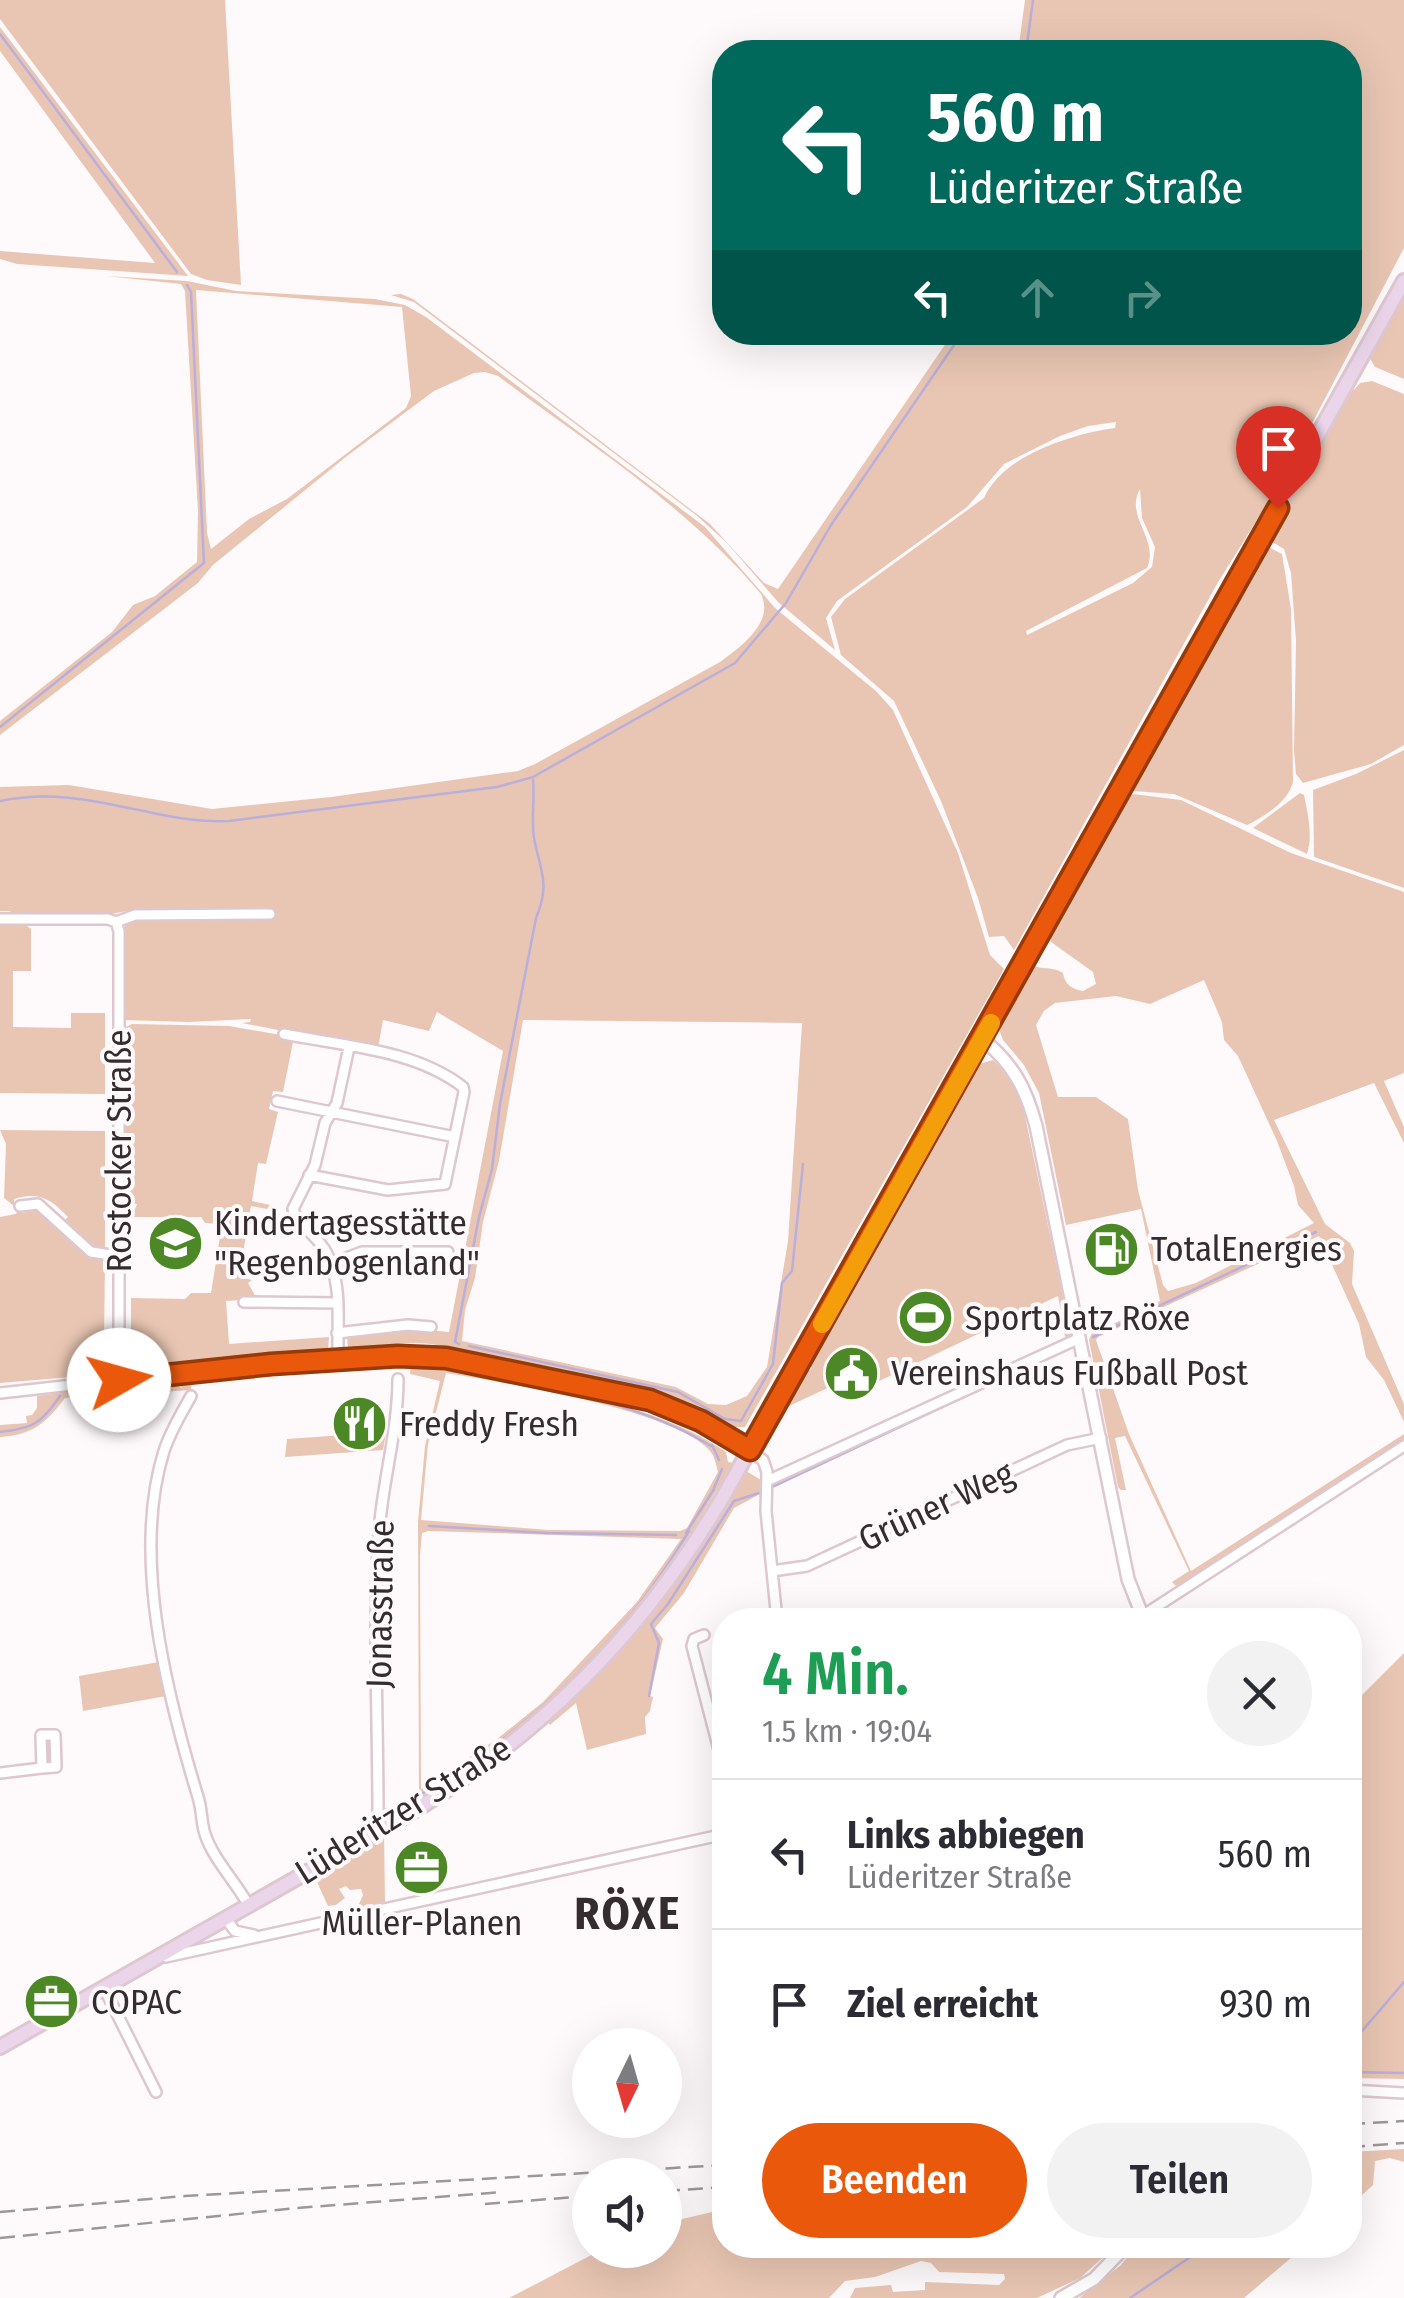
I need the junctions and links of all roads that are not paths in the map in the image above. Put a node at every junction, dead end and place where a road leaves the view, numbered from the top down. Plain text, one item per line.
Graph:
1 (1404, 282) edge
2 (270, 914) dead end
3 (0, 919) edge
4 (116, 922) junction
5 (284, 1034) dead end
6 (982, 1039) junction
7 (350, 1047) junction
8 (277, 1101) dead end
9 (331, 1112) junction
10 (455, 1136) junction
11 (310, 1175) junction
12 (20, 1206) dead end
13 (448, 1252) dead end
14 (118, 1256) junction
15 (332, 1264) junction
16 (244, 1302) dead end
17 (337, 1302) junction
18 (431, 1326) dead end
19 (337, 1333) junction
20 (1080, 1338) junction
21 (338, 1360) junction
22 (119, 1380) junction
23 (398, 1380) dead end
24 (0, 1393) edge
25 (191, 1396) dead end
26 (1101, 1438) junction
27 (1404, 1446) edge
28 (750, 1450) junction
29 (767, 1480) junction
30 (772, 1571) junction
31 (776, 1608) edge
32 (1137, 1608) edge
33 (1158, 1608) edge
34 (704, 1636) dead end
35 (712, 1723) edge
36 (42, 1768) dead end
37 (0, 1773) edge
38 (384, 1828) junction
39 (712, 1837) edge
40 (249, 1906) junction
41 (226, 1919) junction
42 (262, 1935) junction
43 (154, 1960) junction
44 (104, 1988) junction
45 (0, 2047) edge
46 (1362, 2090) edge
47 (156, 2092) dead end
48 (1404, 2092) edge
49 (1114, 2258) edge
50 (1061, 2298) edge

1 - 6 main road, Lüderitzer Straße
2 - 4 street
3 - 4 street
4 - 14 street, Rostocker Straße
5 - 7 street
6 - 20 street
6 - 28 main road, Lüderitzer Straße
7 - 9 street
7 - 10 street
8 - 9 street
9 - 10 street
9 - 11 street
10 - 11 street
11 - 15 street
12 - 14 street
13 - 15 street
14 - 22 street, Rostocker Straße
15 - 17 street
16 - 17 street
17 - 19 street
18 - 19 street
19 - 21 street
20 - 26 street
20 - 29 street
21 - 22 street
21 - 28 street
22 - 24 street
23 - 38 street, Jonasstraße
25 - 40 street
26 - 30 street, Grüner Weg
26 - 32 street
27 - 33 street
28 - 29 street
28 - 38 main road, Lüderitzer Straße
29 - 30 street
30 - 31 street
34 - 35 street
36 - 37 street
38 - 40 main road, Lüderitzer Straße
39 - 42 street
40 - 41 main road, Lüderitzer Straße
41 - 42 street
41 - 43 main road, Lüderitzer Straße
42 - 43 street
43 - 44 main road, Lüderitzer Straße
44 - 45 main road, Lüderitzer Straße
44 - 47 street
46 - 48 street
49 - 50 street

